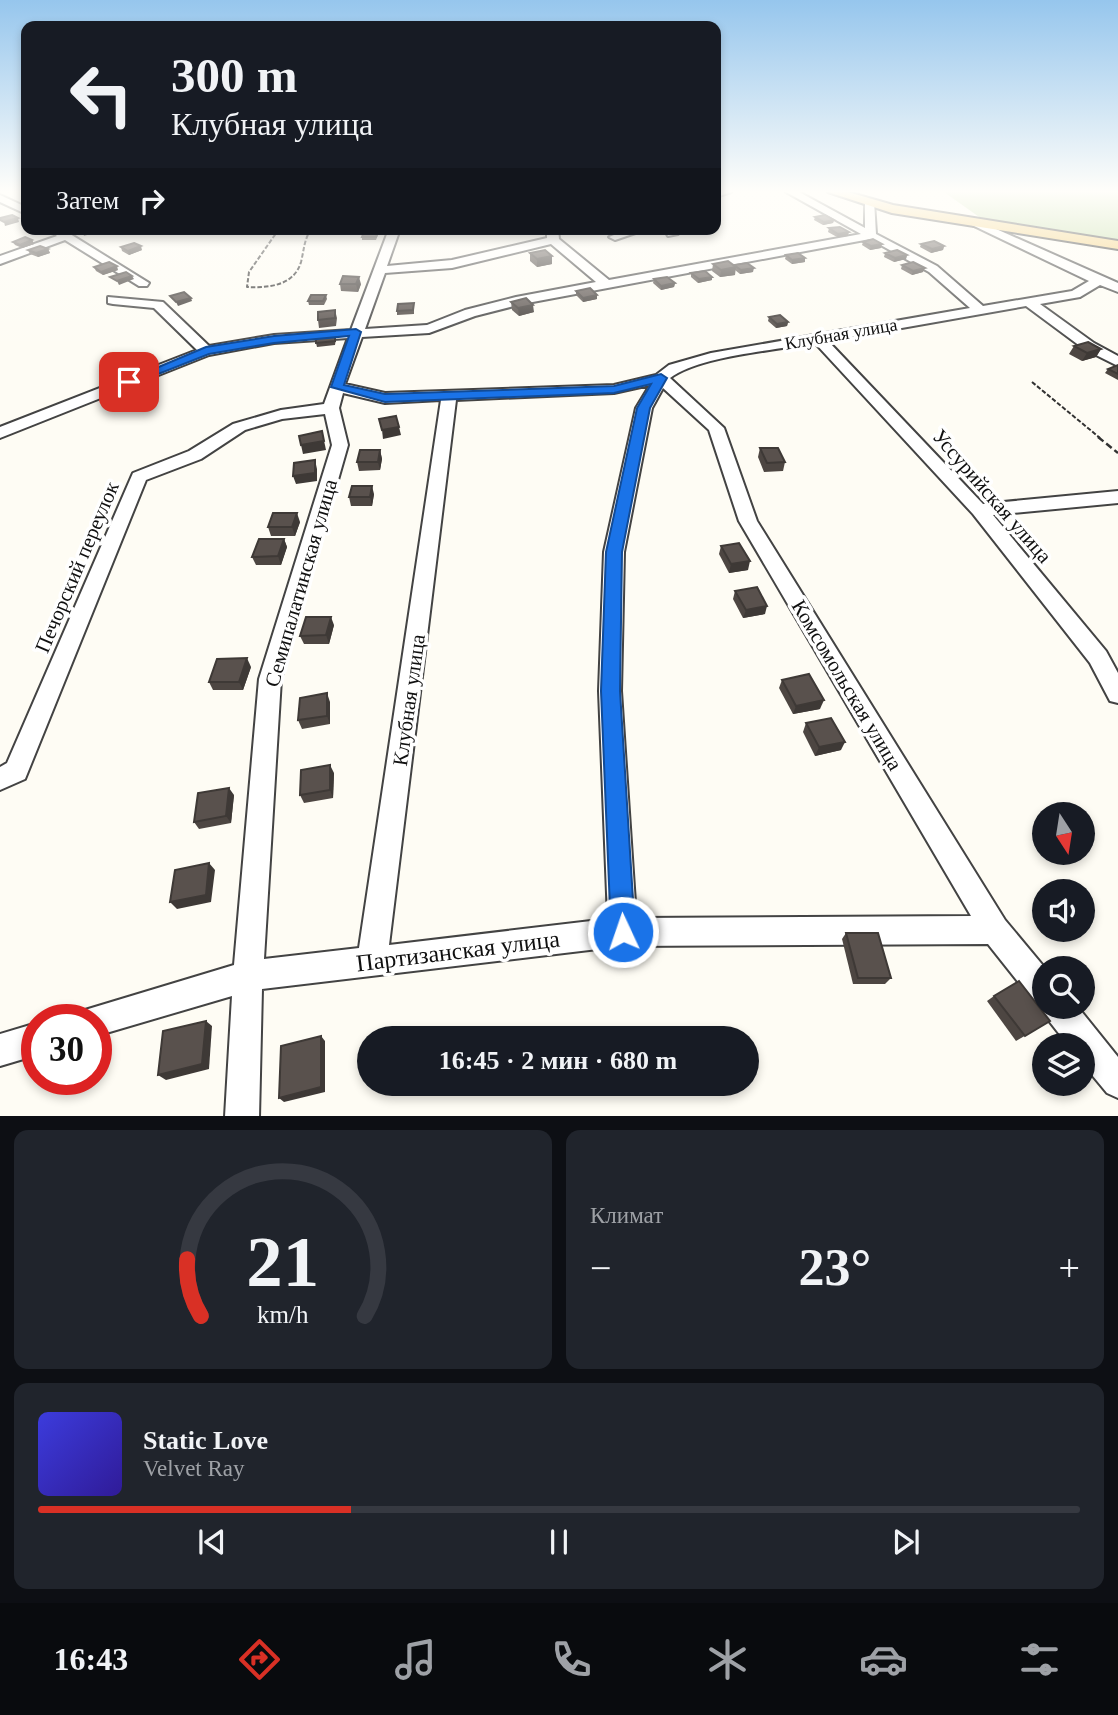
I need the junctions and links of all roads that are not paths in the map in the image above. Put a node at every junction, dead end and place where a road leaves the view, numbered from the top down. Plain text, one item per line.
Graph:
1 (35, 244) edge
2 (78, 244) edge
3 (389, 244) edge
4 (521, 244) edge
5 (562, 244) edge
6 (828, 244) edge
7 (886, 244) edge
8 (1020, 244) edge
9 (0, 260) edge
10 (380, 270) junction
11 (1100, 280) dead end
12 (143, 283) dead end
13 (608, 286) junction
14 (1118, 288) edge
15 (113, 300) dead end
16 (1030, 303) junction
17 (981, 311) junction
18 (356, 332) junction
19 (818, 338) junction
20 (206, 351) junction
21 (1118, 362) edge
22 (661, 378) junction
23 (334, 397) junction
24 (450, 397) junction
25 (0, 433) edge
26 (1118, 497) edge
27 (978, 510) junction
28 (1118, 694) edge
29 (0, 779) edge
30 (995, 930) junction
31 (623, 932) junction
32 (372, 961) junction
33 (1032, 975) edge
34 (248, 976) junction
35 (112, 1016) edge
36 (1067, 1019) edge
37 (21, 1044) edge
38 (0, 1050) edge
39 (1118, 1082) edge
40 (242, 1116) edge

1 - 9 street
2 - 12 street
3 - 10 street
4 - 10 street
5 - 13 street
6 - 13 street
7 - 17 street
8 - 16 street, Клубная улица
10 - 18 street
11 - 14 street
13 - 18 street
15 - 20 street
16 - 17 street, Клубная улица
16 - 21 street
17 - 19 street, Клубная улица
18 - 20 street
18 - 23 street
19 - 22 street, Клубная улица
19 - 27 street, Уссурийская улица
20 - 25 street
22 - 24 street, Клубная улица
22 - 30 street, Комсомольская улица
22 - 31 street
23 - 24 street, Клубная улица
23 - 29 street, Печорский переулок
23 - 34 street, Семипалатинская улица
24 - 32 street, Клубная улица
26 - 27 street
27 - 28 street, Уссурийская улица
30 - 31 street, Партизанская улица
30 - 33 street, Комсомольская улица
31 - 32 street, Партизанская улица
32 - 34 street, Партизанская улица
34 - 35 street, Партизанская улица
34 - 40 street, Семипалатинская улица
36 - 39 street
37 - 38 street

